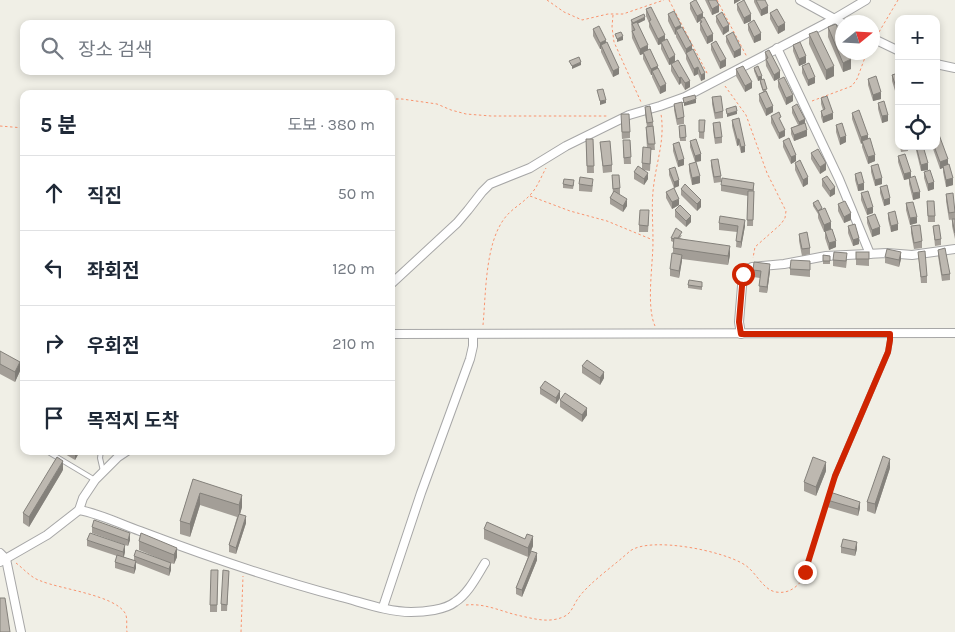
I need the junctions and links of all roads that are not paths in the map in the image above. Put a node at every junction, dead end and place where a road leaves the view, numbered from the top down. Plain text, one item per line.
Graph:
1 (800, 0) edge
2 (866, 0) edge
3 (834, 19) junction
4 (880, 41) edge
5 (777, 48) junction
6 (895, 49) edge
7 (940, 65) edge
8 (955, 68) edge
9 (955, 249) edge
10 (870, 254) junction
11 (395, 280) edge
12 (955, 333) edge
13 (395, 334) edge
14 (473, 334) junction
15 (741, 334) junction
16 (890, 334) junction
17 (53, 455) edge
18 (100, 455) edge
19 (122, 455) edge
20 (103, 472) junction
21 (835, 476) road end
22 (95, 480) junction
23 (80, 510) junction
24 (2, 558) edge
25 (484, 563) dead end
26 (383, 607) junction
27 (21, 632) edge

1 - 3 street
2 - 3 street
3 - 5 street
4 - 6 street
5 - 10 street
5 - 11 street
7 - 8 street
9 - 10 street
10 - 15 street
12 - 16 street
13 - 14 street
14 - 15 street
14 - 26 street
15 - 16 street
16 - 21 lane
17 - 22 lane
18 - 20 lane
19 - 20 street
20 - 22 street
22 - 23 street
23 - 24 street
23 - 26 street
24 - 27 street
25 - 26 street

